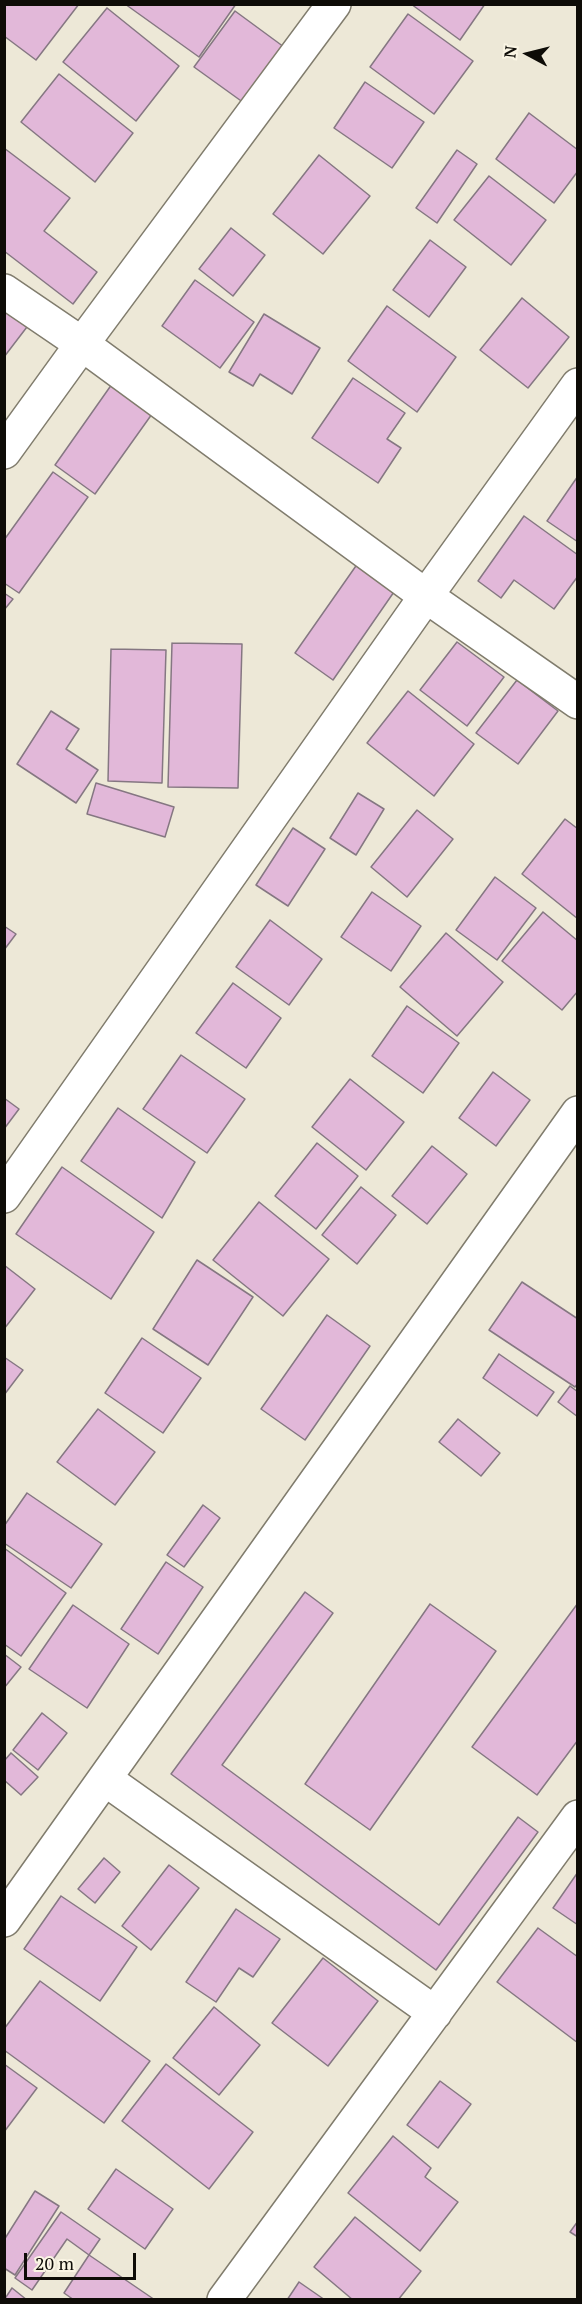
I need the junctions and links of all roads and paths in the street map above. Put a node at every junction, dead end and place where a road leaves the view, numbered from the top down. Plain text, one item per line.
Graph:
1 (334, 4) edge
2 (4, 291) edge
3 (82, 344) junction
4 (578, 385) edge
5 (4, 452) edge
6 (426, 596) junction
7 (578, 702) edge
8 (578, 1113) edge
9 (4, 1196) edge
10 (105, 1779) junction
11 (578, 1817) edge
12 (4, 1920) edge
13 (435, 2013) junction
14 (224, 2300) edge

1 - 3 street
2 - 3 street
3 - 5 street
3 - 6 street
4 - 6 street
6 - 7 street
6 - 9 street
8 - 10 street
10 - 12 street
10 - 13 street
11 - 13 street
13 - 14 street

